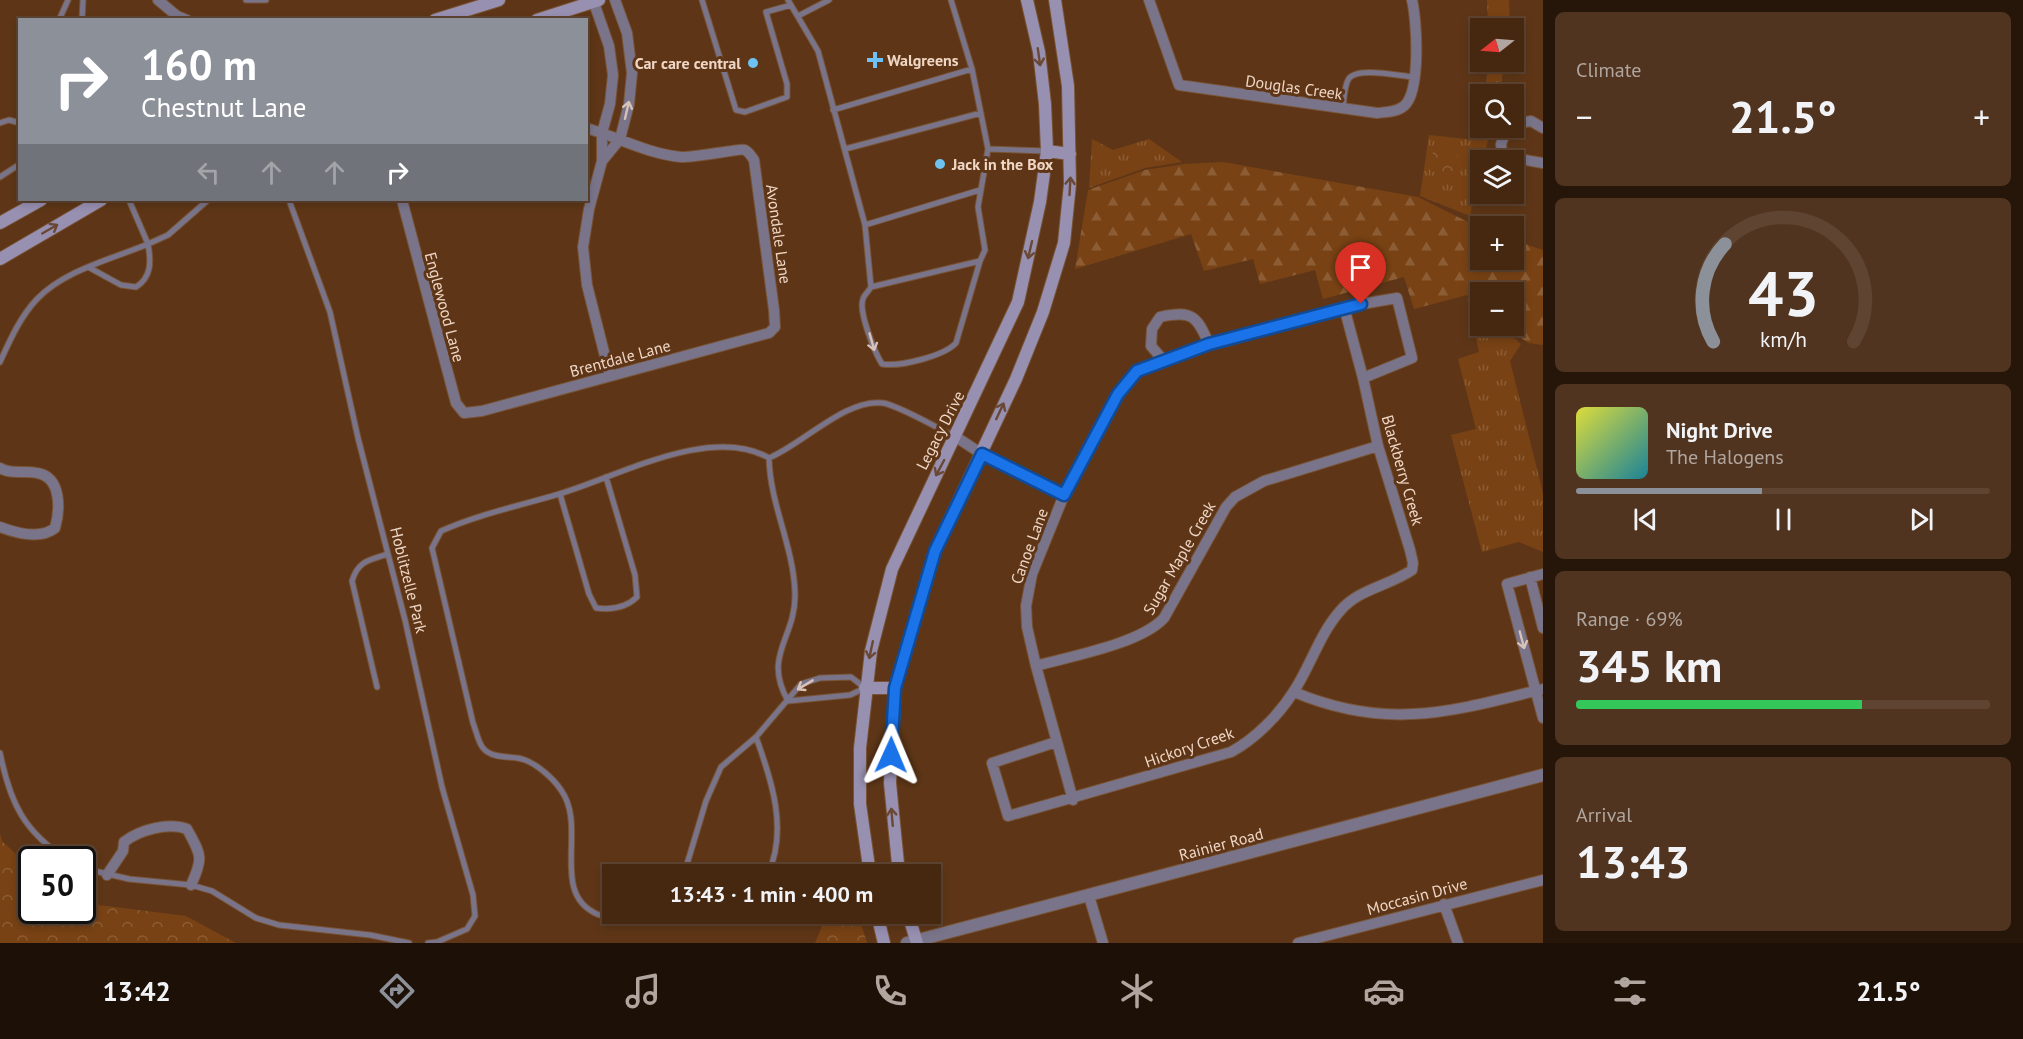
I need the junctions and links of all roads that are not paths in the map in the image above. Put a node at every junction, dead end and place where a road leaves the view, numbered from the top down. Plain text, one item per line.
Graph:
1 (68, 0) edge
2 (83, 0) edge
3 (158, 0) edge
4 (246, 0) edge
5 (266, 0) edge
6 (499, 0) edge
7 (615, 0) edge
8 (702, 0) edge
9 (829, 0) edge
10 (951, 0) edge
11 (1027, 0) edge
12 (1054, 0) edge
13 (1149, 0) edge
14 (1412, 0) edge
15 (595, 1) edge
16 (790, 2) edge
17 (798, 16) junction
18 (60, 18) edge
19 (82, 18) edge
20 (182, 18) edge
21 (441, 18) edge
22 (543, 18) edge
23 (972, 69) junction
24 (1413, 77) junction
25 (1343, 108) junction
26 (833, 110) junction
27 (981, 113) junction
28 (18, 122) edge
29 (1524, 122) edge
30 (0, 123) edge
31 (1543, 128) edge
32 (588, 129) edge
33 (602, 133) junction
34 (1503, 138) edge
35 (620, 139) junction
36 (845, 149) junction
37 (988, 149) junction
38 (1047, 151) junction
39 (1070, 154) junction
40 (602, 161) junction
41 (1543, 163) edge
42 (18, 165) edge
43 (0, 177) edge
44 (980, 190) junction
45 (39, 201) edge
46 (99, 201) edge
47 (129, 201) edge
48 (207, 201) edge
49 (289, 201) edge
50 (402, 201) edge
51 (0, 223) edge
52 (865, 225) junction
53 (148, 244) junction
54 (0, 259) edge
55 (980, 261) junction
56 (90, 268) junction
57 (871, 287) junction
58 (1344, 307) junction
59 (775, 327) joint
60 (1209, 344) junction
61 (1164, 361) junction
62 (0, 362) edge
63 (610, 376) junction
64 (1363, 378) junction
65 (471, 413) joint
66 (956, 437) junction
67 (1378, 446) junction
68 (982, 454) junction
69 (769, 458) junction
70 (0, 468) edge
71 (606, 477) junction
72 (560, 494) junction
73 (1064, 495) junction
74 (0, 527) edge
75 (388, 554) junction
76 (1412, 570) joint
77 (1543, 574) edge
78 (1530, 577) junction
79 (1543, 628) edge
80 (1036, 666) junction
81 (376, 687) dead end
82 (865, 688) junction
83 (895, 688) junction
84 (1540, 690) edge
85 (1294, 692) junction
86 (788, 701) junction
87 (1543, 718) edge
88 (756, 737) junction
89 (1056, 742) junction
90 (0, 753) edge
91 (1543, 775) edge
92 (1073, 800) junction
93 (47, 846) edge
94 (687, 864) edge
95 (773, 864) edge
96 (869, 864) edge
97 (898, 864) edge
98 (96, 872) edge
99 (107, 875) junction
100 (1543, 880) edge
101 (191, 885) junction
102 (1089, 896) junction
103 (1444, 904) junction
104 (602, 914) edge
105 (879, 924) edge
106 (910, 924) edge
107 (914, 942) edge
108 (409, 943) edge
109 (428, 943) edge
110 (884, 943) edge
111 (1103, 943) edge
112 (1299, 943) edge
113 (1458, 943) edge

1 - 18 lane
2 - 19 lane
3 - 20 street
4 - 5 lane
6 - 21 main road
35 -> 7 street
8 - 16 lane
9 - 17 lane
10 - 23 lane
11 -> 38 main road, Legacy Drive
12 - 39 main road
13 - 25 street, Douglas Creek
14 - 24 street
15 - 22 main road
15 - 33 street
16 - 17 lane
17 - 26 lane
23 - 26 lane
23 - 27 lane
24 - 25 street, Douglas Creek
24 - 25 lane
26 - 36 lane
27 - 36 lane
27 - 37 lane
28 - 30 lane
29 - 31 street
32 - 33 street
33 - 35 street
33 - 40 street
34 - 41 street
35 - 40 street
35 - 59 street, Avondale Lane
36 - 52 lane
37 - 38 lane
37 - 44 lane
38 - 39 main road
38 -> 66 main road, Legacy Drive
68 -> 39 main road
40 - 63 street
42 - 43 lane
44 - 52 lane
44 - 55 lane
45 - 51 main road
54 -> 46 main road
47 - 53 lane
48 - 53 lane
49 - 75 lane, Hoblitzelle Park
50 - 65 street, Englewood Lane
52 - 57 lane
53 - 56 lane
53 - 56 lane
55 - 57 lane
57 -> 55 lane
56 - 62 lane
58 - 60 street, Canoe Lane
58 - 64 street, Blackberry Creek
58 - 64 street, Canoe Lane
59 - 63 street, Brentdale Lane
60 - 61 street, Canoe Lane
60 - 61 street
61 - 73 street, Canoe Lane
63 - 65 street, Brentdale Lane
64 - 67 street, Blackberry Creek
66 - 68 street
66 - 69 lane
66 -> 82 main road, Legacy Drive
67 - 76 street, Blackberry Creek
67 - 80 street, Sugar Maple Creek
68 - 73 street
68 - 83 main road
69 - 71 lane, Hoblitzelle Park
69 - 86 lane
70 - 74 street
71 - 72 lane, Hoblitzelle Park
71 - 72 lane
72 - 104 lane, Hoblitzelle Park
73 - 80 street, Canoe Lane
75 - 81 lane
75 - 109 lane, Hoblitzelle Park
76 - 85 street, Hickory Creek
77 - 78 street
78 - 79 street
78 -> 84 street
80 - 89 street, Canoe Lane
82 - 83 main road
82 - 86 lane
82 -> 86 lane
82 - 96 main road, Legacy Drive
97 -> 83 main road
84 - 85 street
84 - 87 street
85 - 92 street, Hickory Creek
86 - 88 lane
88 - 94 lane
88 - 95 lane
89 - 92 street, Canoe Lane
89 - 92 street, Hickory Creek
90 - 93 lane
91 - 102 street, Rainier Road
98 - 99 lane
99 - 101 lane
99 - 101 street
100 - 103 street, Moccasin Drive
101 - 108 lane
102 - 107 street, Rainier Road
102 - 111 street
103 - 112 street, Moccasin Drive
103 - 113 street
105 - 110 main road
106 - 107 main road

